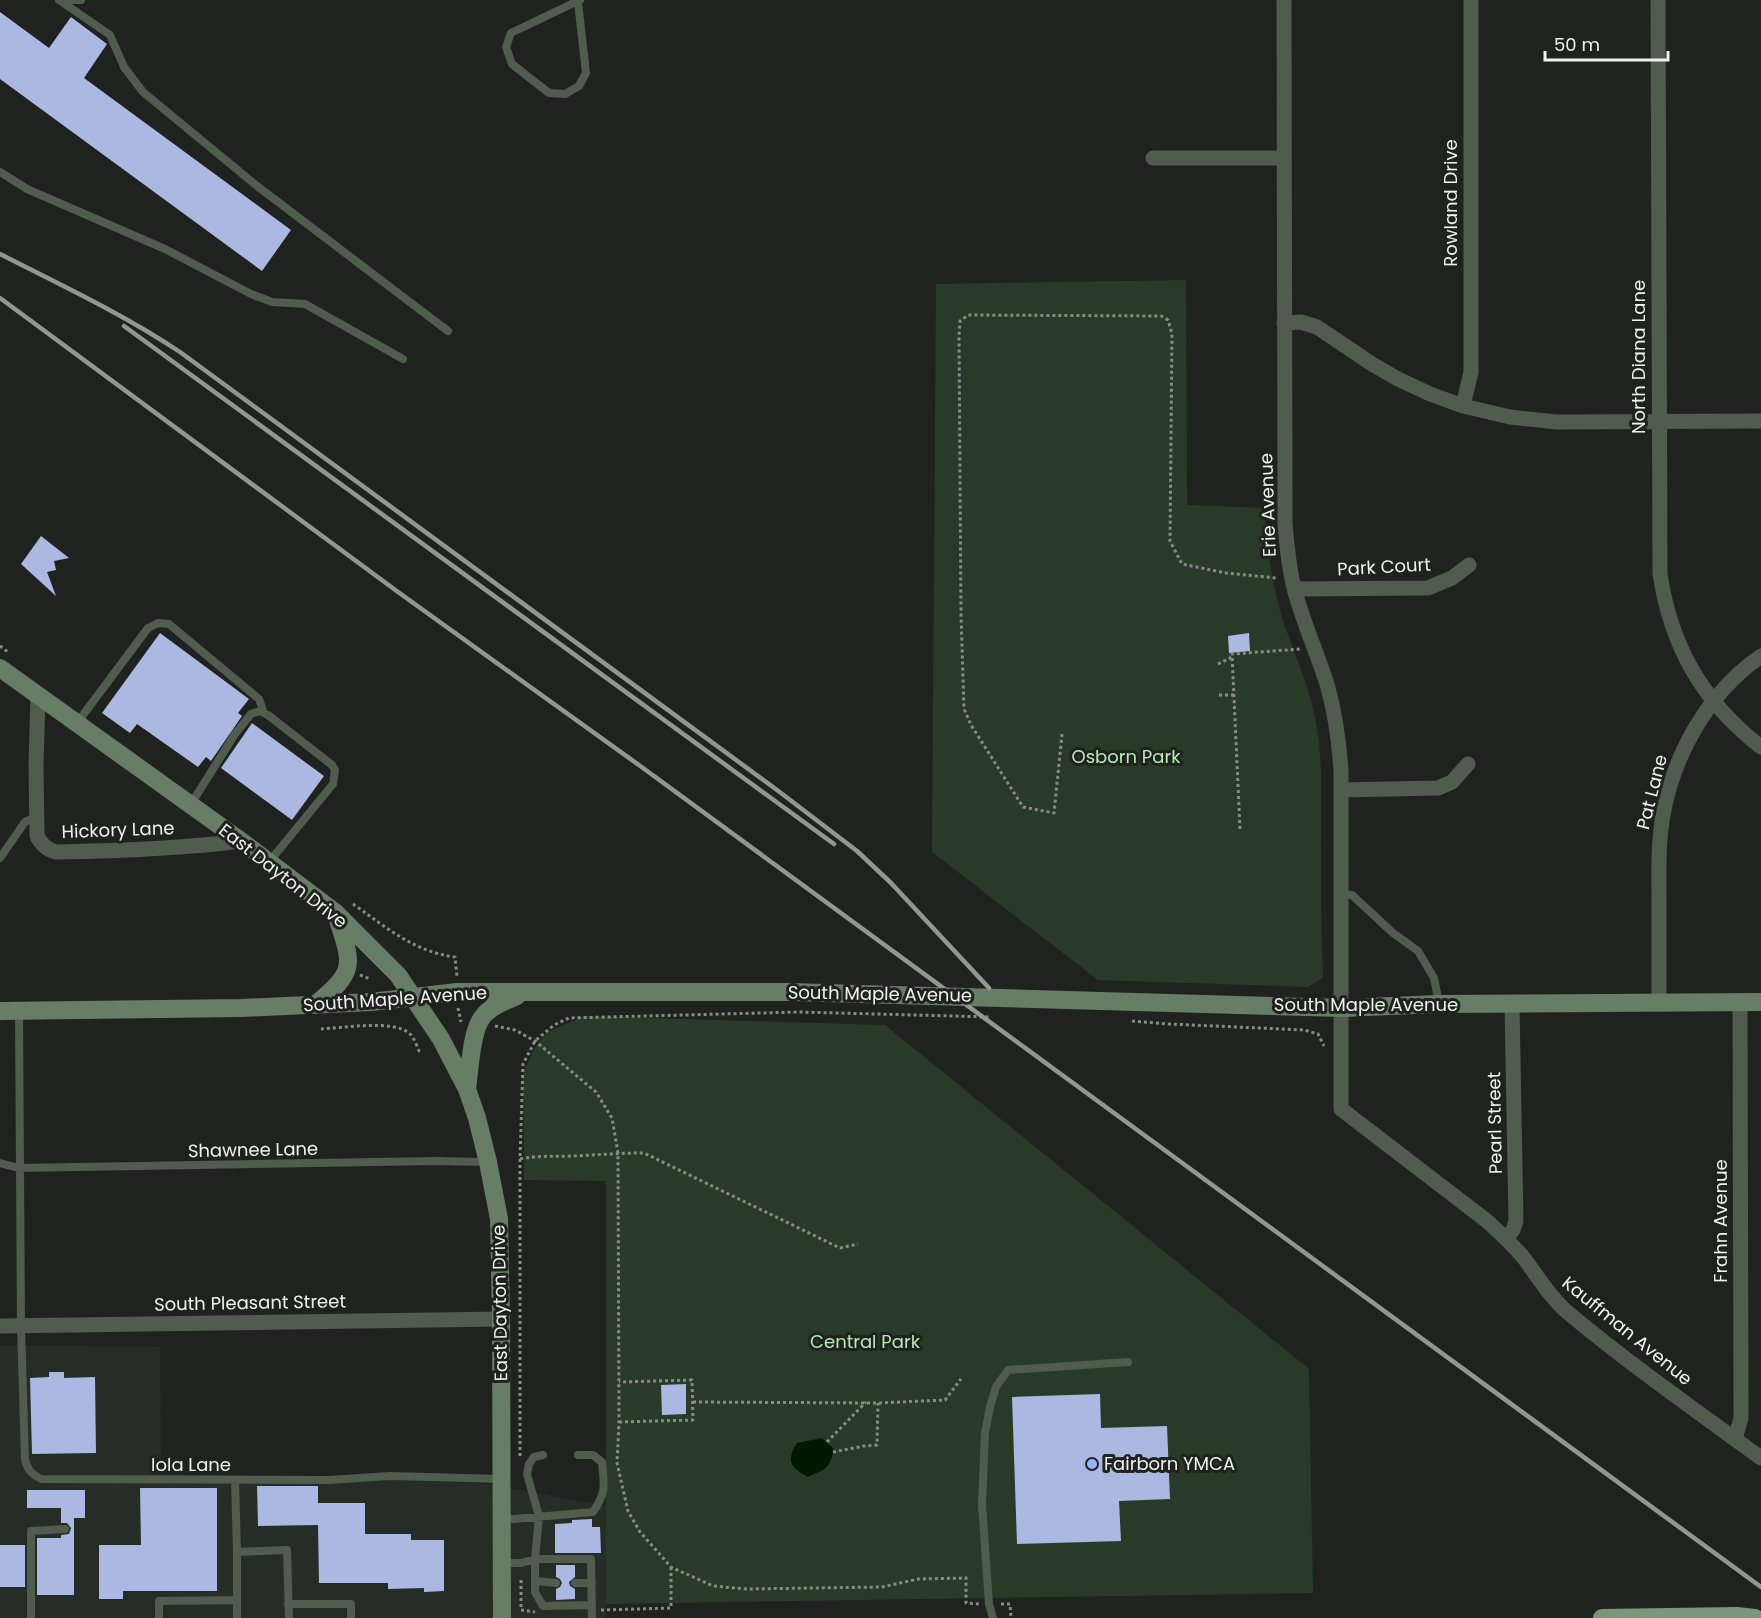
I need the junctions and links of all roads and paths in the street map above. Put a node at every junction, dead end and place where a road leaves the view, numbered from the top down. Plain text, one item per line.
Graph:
1 (59, 0) edge
2 (81, 0) edge
3 (1284, 0) edge
4 (1471, 0) edge
5 (1658, 0) edge
6 (579, 1) edge
7 (1153, 158) dead end
8 (1284, 158) junction
9 (0, 172) edge
10 (1284, 323) junction
11 (448, 331) dead end
12 (403, 359) dead end
13 (1463, 406) junction
14 (1658, 421) junction
15 (1761, 421) edge
16 (1469, 565) dead end
17 (1294, 584) junction
18 (1314, 648) junction
19 (1761, 656) edge
20 (1232, 657) junction
21 (1218, 664) dead end
22 (0, 668) edge
23 (38, 695) junction
24 (1219, 695) dead end
25 (1234, 695) junction
26 (1713, 701) junction
27 (264, 713) junction
28 (77, 723) junction
29 (1062, 734) dead end
30 (1761, 747) edge
31 (1468, 764) dead end
32 (1341, 790) junction
33 (190, 805) junction
34 (37, 817) junction
35 (1240, 829) dead end
36 (241, 842) junction
37 (0, 858) edge
38 (269, 862) junction
39 (1341, 894) junction
40 (336, 913) junction
41 (391, 931) dead end
42 (388, 938) dead end
43 (372, 975) dead end
44 (370, 986) dead end
45 (523, 993) junction
46 (415, 997) junction
47 (1761, 1002) edge
48 (1659, 1003) junction
49 (1740, 1003) junction
50 (1439, 1004) junction
51 (1512, 1004) junction
52 (315, 1005) junction
53 (1343, 1008) junction
54 (19, 1010) junction
55 (0, 1011) edge
56 (996, 1017) dead end
57 (1123, 1020) dead end
58 (489, 1024) dead end
59 (321, 1029) dead end
60 (536, 1041) junction
61 (421, 1050) dead end
62 (1326, 1053) dead end
63 (467, 1089) junction
64 (1341, 1108) joint
65 (618, 1153) junction
66 (520, 1159) junction
67 (488, 1162) junction
68 (0, 1163) edge
69 (19, 1168) junction
70 (1506, 1239) junction
71 (858, 1244) dead end
72 (501, 1319) junction
73 (0, 1326) edge
74 (21, 1326) junction
75 (1128, 1362) dead end
76 (961, 1379) dead end
77 (619, 1382) junction
78 (693, 1402) junction
79 (866, 1402) junction
80 (878, 1402) junction
81 (619, 1422) junction
82 (1735, 1439) junction
83 (827, 1442) dead end
84 (833, 1452) dead end
85 (543, 1455) dead end
86 (578, 1455) dead end
87 (1761, 1458) edge
88 (520, 1461) dead end
89 (502, 1479) junction
90 (235, 1480) junction
91 (539, 1516) junction
92 (501, 1520) junction
93 (65, 1529) dead end
94 (237, 1552) junction
95 (535, 1558) junction
96 (501, 1563) junction
97 (520, 1563) junction
98 (671, 1566) junction
99 (535, 1581) junction
100 (556, 1582) dead end
101 (575, 1583) dead end
102 (592, 1583) junction
103 (237, 1600) junction
104 (288, 1604) junction
105 (971, 1604) dead end
106 (1001, 1604) dead end
107 (592, 1605) junction
108 (671, 1608) dead end
109 (521, 1610) dead end
110 (1761, 1612) edge
111 (1746, 1617) edge
112 (32, 1618) edge
113 (159, 1618) edge
114 (237, 1618) edge
115 (289, 1618) edge
116 (351, 1618) edge
117 (502, 1618) edge
118 (592, 1618) edge
119 (993, 1618) edge
120 (1011, 1618) edge
121 (1602, 1618) edge

1 - 2 lane
1 - 11 lane
3 - 8 street, Erie Avenue
4 - 13 street, Rowland Drive
5 - 14 street, North Diana Lane
6 - 6 lane
7 - 8 street
8 - 10 street, Erie Avenue
9 - 12 lane
10 - 13 street
10 - 17 street, Erie Avenue
13 - 14 street
14 - 15 street
14 - 26 street, North Diana Lane
16 - 17 street, Park Court
17 - 18 street, Erie Avenue
17 - 29 path
18 - 20 path
18 - 32 street, Erie Avenue
19 - 26 street, Pat Lane
20 - 21 path
20 - 25 path
22 - 23 main road, East Dayton Drive
23 - 28 main road, East Dayton Drive
23 - 34 street, Hickory Lane
24 - 25 path
25 - 35 path
26 - 30 street, North Diana Lane
26 - 48 street, Pat Lane
27 - 28 lane
27 - 33 lane
27 - 38 lane
28 - 33 main road, East Dayton Drive
31 - 32 street
32 - 39 street, Erie Avenue
33 - 36 main road, East Dayton Drive
34 - 36 street, Hickory Lane
34 - 37 lane
36 - 38 main road, East Dayton Drive
38 - 40 main road, East Dayton Drive
39 - 50 lane
39 - 53 street, Erie Avenue
40 - 46 main road, East Dayton Drive
40 - 52 main road
41 - 42 path
43 - 44 path
45 - 46 main road, South Maple Avenue
45 - 53 main road, South Maple Avenue
45 - 63 main road
46 - 52 main road, South Maple Avenue
46 - 63 main road, East Dayton Drive
47 - 49 main road, South Maple Avenue
48 - 49 main road, South Maple Avenue
48 - 51 main road, South Maple Avenue
49 - 82 street, Frahn Avenue
50 - 51 main road, South Maple Avenue
50 - 53 main road, South Maple Avenue
51 - 70 street, Pearl Street
52 - 54 main road, South Maple Avenue
53 - 64 street, Erie Avenue
54 - 55 main road, South Maple Avenue
54 - 69 lane
56 - 60 path
57 - 62 path
58 - 60 path
59 - 61 path
60 - 65 path
60 - 66 path
63 - 67 main road, East Dayton Drive
64 - 70 street, Kauffman Avenue
65 - 66 path
65 - 71 path
65 - 77 path
66 - 88 path
67 - 69 lane, Shawnee Lane
67 - 72 main road, East Dayton Drive
68 - 69 lane, Shawnee Lane
69 - 74 lane
70 - 82 street, Kauffman Avenue
72 - 74 street, South Pleasant Street
72 - 89 main road, East Dayton Drive
73 - 74 street, South Pleasant Street
74 - 90 lane, Iola Lane
75 - 119 lane
76 - 80 path
77 - 78 path
77 - 81 path
78 - 79 path
78 - 81 path
79 - 80 path
79 - 83 path
80 - 84 path
81 - 98 path
82 - 87 street, Kauffman Avenue
85 - 91 lane
86 - 91 lane
89 - 90 lane, Iola Lane
89 - 92 main road, East Dayton Drive
90 - 94 lane
91 - 92 lane
91 - 95 lane
92 - 96 main road, East Dayton Drive
93 - 112 lane
94 - 103 lane
94 - 104 lane
95 - 97 lane
95 - 99 lane
95 - 102 lane
96 - 97 lane
96 - 117 main road, East Dayton Drive
97 - 109 path
98 - 105 path
98 - 108 path
99 - 100 lane
99 - 107 lane
101 - 102 lane
102 - 107 lane
103 - 113 lane
103 - 114 lane
104 - 115 lane
104 - 116 lane
106 - 120 path
107 - 118 lane
110 - 111 main road
111 - 121 main road

